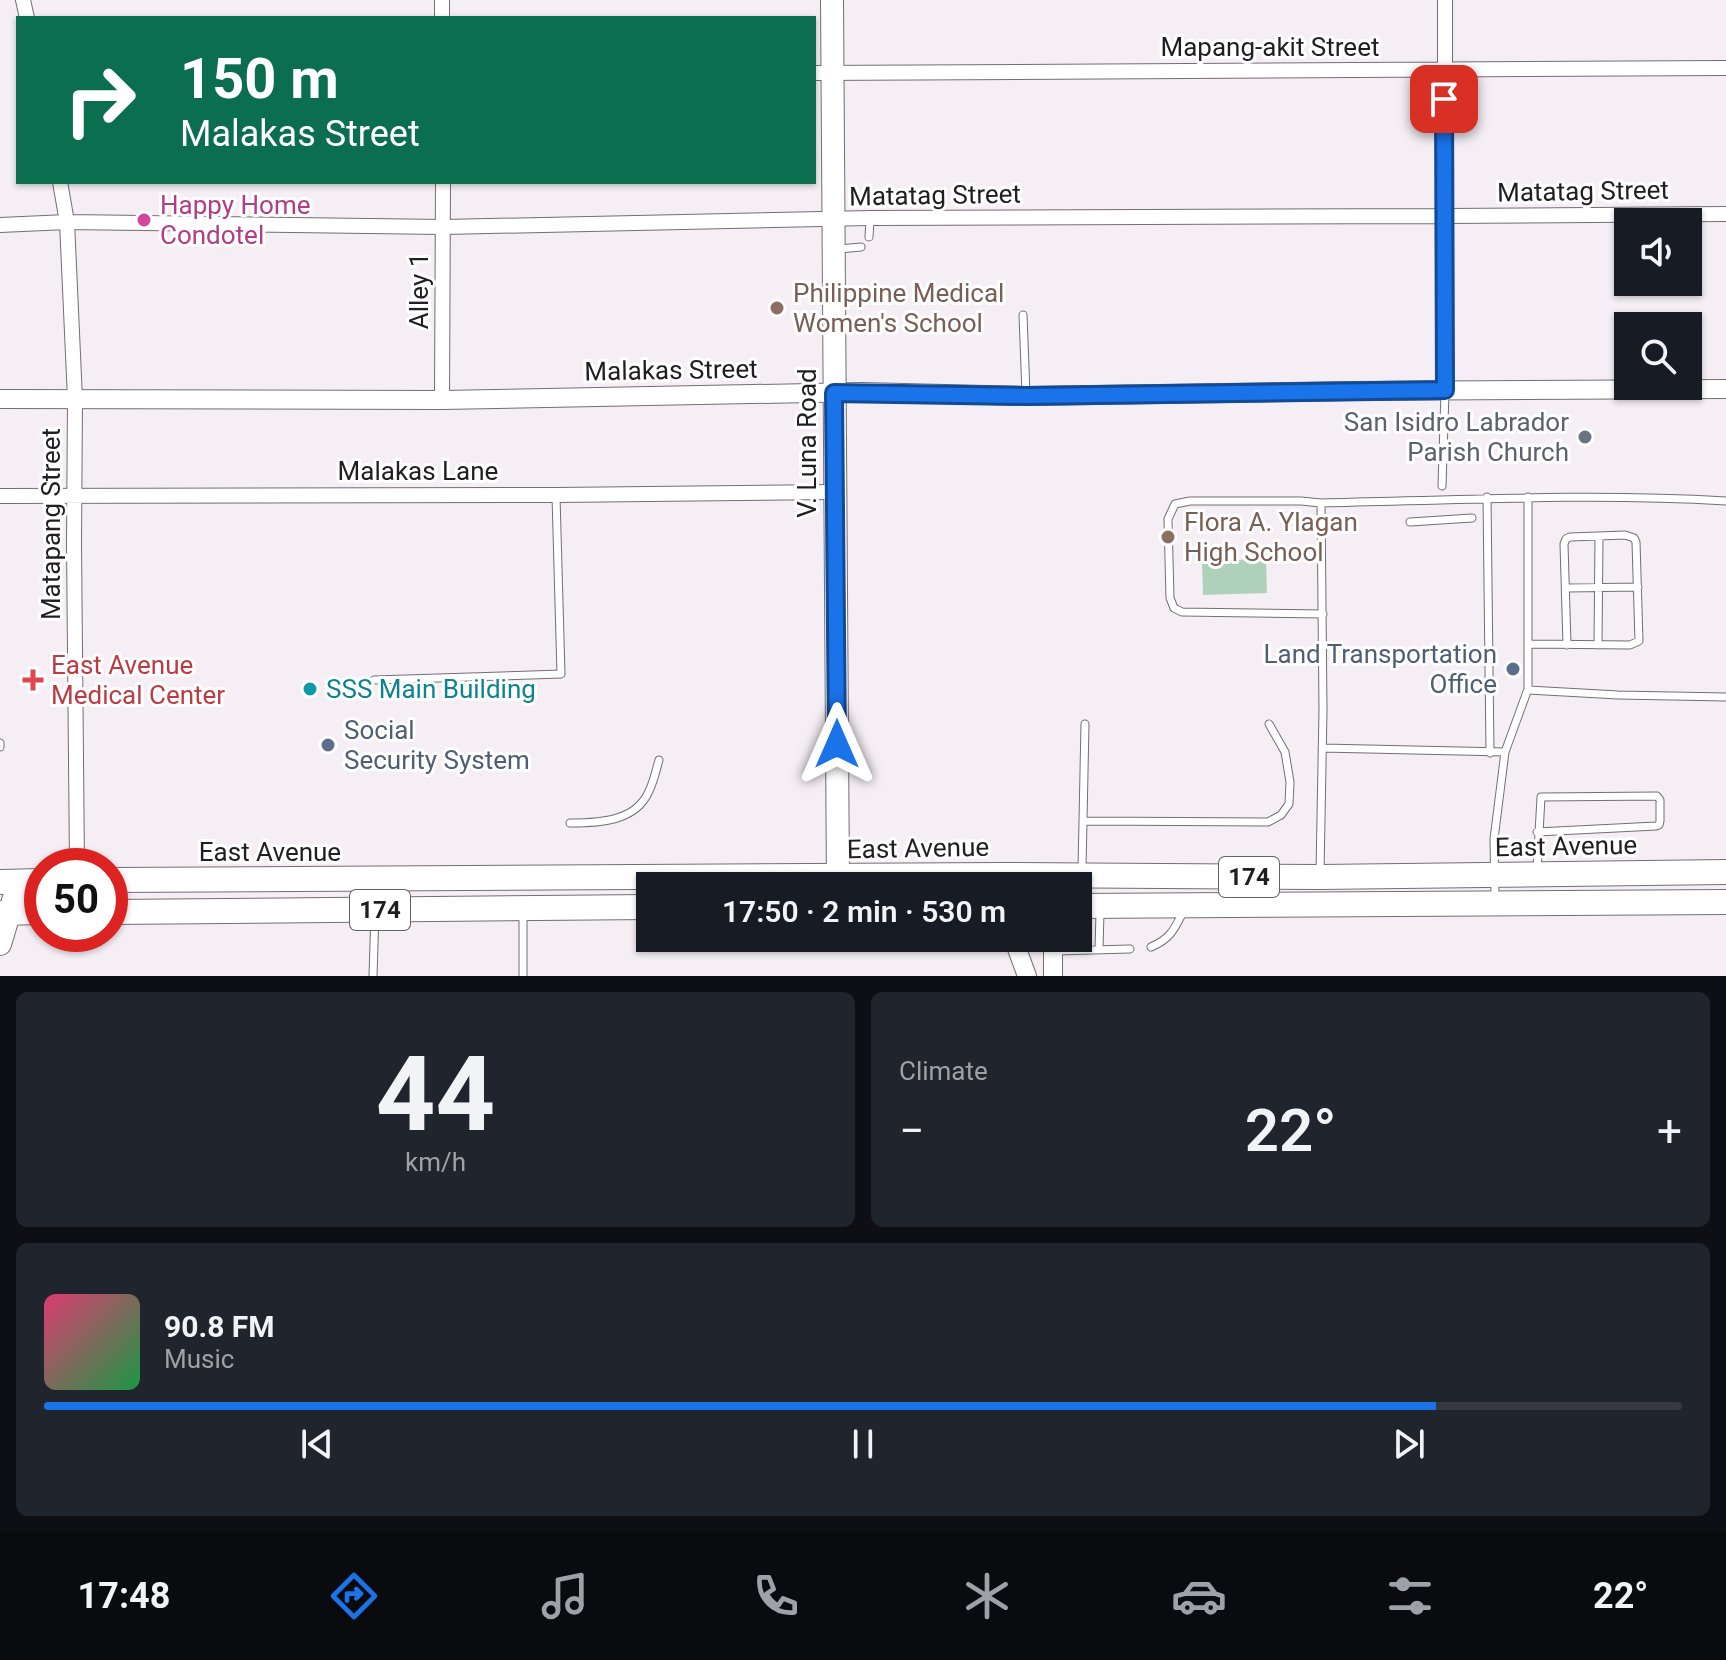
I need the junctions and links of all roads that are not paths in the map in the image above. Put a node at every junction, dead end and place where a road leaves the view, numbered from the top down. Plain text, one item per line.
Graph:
1 (832, 0) edge
2 (1445, 0) edge
3 (1726, 68) edge
4 (1444, 70) junction
5 (823, 73) edge
6 (60, 184) edge
7 (443, 184) edge
8 (1726, 214) edge
9 (1444, 216) junction
10 (870, 218) junction
11 (832, 220) junction
12 (67, 222) junction
13 (0, 225) edge
14 (444, 227) junction
15 (869, 237) dead end
16 (861, 247) dead end
17 (833, 249) junction
18 (1023, 315) dead end
19 (1726, 389) edge
20 (1445, 390) junction
21 (834, 393) junction
22 (1026, 396) junction
23 (0, 399) edge
24 (75, 399) junction
25 (442, 400) junction
26 (1442, 486) dead end
27 (835, 492) junction
28 (0, 496) edge
29 (75, 496) junction
30 (1487, 497) junction
31 (1528, 497) junction
32 (556, 498) junction
33 (1726, 501) edge
34 (1321, 503) junction
35 (1472, 518) dead end
36 (1410, 522) dead end
37 (1599, 536) junction
38 (1598, 587) junction
39 (1638, 587) junction
40 (1567, 588) junction
41 (1323, 614) junction
42 (1529, 644) junction
43 (1567, 645) junction
44 (1598, 645) junction
45 (374, 680) dead end
46 (1528, 690) junction
47 (1726, 697) edge
48 (1085, 724) dead end
49 (1269, 724) dead end
50 (1322, 748) junction
51 (1505, 752) junction
52 (1490, 753) junction
53 (659, 760) dead end
54 (1083, 821) junction
55 (570, 823) dead end
56 (1537, 832) junction
57 (77, 848) edge
58 (838, 872) edge
59 (1082, 872) edge
60 (1726, 872) edge
61 (1494, 875) junction
62 (1092, 876) edge
63 (1536, 876) junction
64 (1320, 877) junction
65 (128, 880) edge
66 (20, 881) edge
67 (636, 881) edge
68 (1726, 902) edge
69 (1092, 906) edge
70 (1185, 906) junction
71 (522, 907) junction
72 (636, 907) edge
73 (1488, 909) junction
74 (375, 910) junction
75 (128, 912) edge
76 (5, 913) edge
77 (1092, 919) edge
78 (0, 944) edge
79 (1151, 947) dead end
80 (1092, 948) edge
81 (1099, 949) junction
82 (1130, 949) dead end
83 (1018, 952) edge
84 (1054, 952) edge
85 (373, 976) edge
86 (523, 976) edge
87 (1027, 976) edge
88 (1053, 976) edge

1 - 5 main road, V. Luna Road
2 - 4 street
3 - 4 street, Mapang-akit Street
4 - 5 street, Mapang-akit Street
4 - 9 street
5 - 11 main road, V. Luna Road
6 - 12 street, Matapang Street
7 - 14 street, Alley 1
8 - 9 street, Matatag Street
9 - 10 street, Matatag Street
9 - 20 street
10 - 11 street, Matatag Street
10 - 15 lane
11 - 14 street, Matatag Street
11 - 17 main road, V. Luna Road
12 - 13 street, Matatag Street
12 - 14 street, Matatag Street
12 - 24 street, Matapang Street
14 - 25 street, Alley 1
16 - 17 lane
17 - 21 main road, V. Luna Road
18 - 22 lane
19 - 20 street, Malakas Street
20 - 22 street, Malakas Street
20 - 26 lane
21 - 22 street, Malakas Street
21 - 25 street, Malakas Street
21 - 27 main road, V. Luna Road
23 - 24 street, Malakas Street
24 - 25 street, Malakas Street
24 - 29 street, Matapang Street
27 - 32 street, Malakas Lane
27 - 58 main road, V. Luna Road
28 - 29 street, Malakas Lane
29 - 32 street, Malakas Lane
29 - 57 street, Matapang Street
30 - 31 lane
30 - 34 lane
30 - 52 lane
31 - 33 lane
31 - 42 lane
32 - 45 lane
34 - 41 lane
34 - 41 lane
35 - 36 lane
37 - 38 lane
37 - 39 lane
37 - 40 lane
38 - 39 lane
38 - 40 lane
38 - 44 lane
39 - 44 lane
40 - 43 lane
41 - 50 lane
42 - 43 lane
42 - 46 lane
43 - 44 lane
46 - 47 lane
46 - 51 lane
48 - 54 lane
49 - 54 lane
50 - 52 lane
50 - 64 lane
51 - 52 lane
51 - 61 lane
53 - 55 lane
54 - 59 lane
56 - 56 lane
56 - 63 lane
60 - 63 main road, East Avenue / 174
61 - 63 main road, East Avenue / 174
61 - 64 main road, East Avenue / 174
61 - 73 lane
62 - 64 main road, East Avenue / 174
65 - 67 main road, East Avenue / 174
66 - 76 main road
68 - 73 main road, 174
69 - 70 main road, 174
70 - 73 main road, 174
70 - 79 lane
71 - 72 main road, 174
71 - 74 main road, 174
71 - 86 lane
74 - 75 main road, 174
74 - 85 lane
76 - 78 main road
77 - 81 lane
80 - 81 lane
81 - 82 lane
83 - 87 street
84 - 88 street

